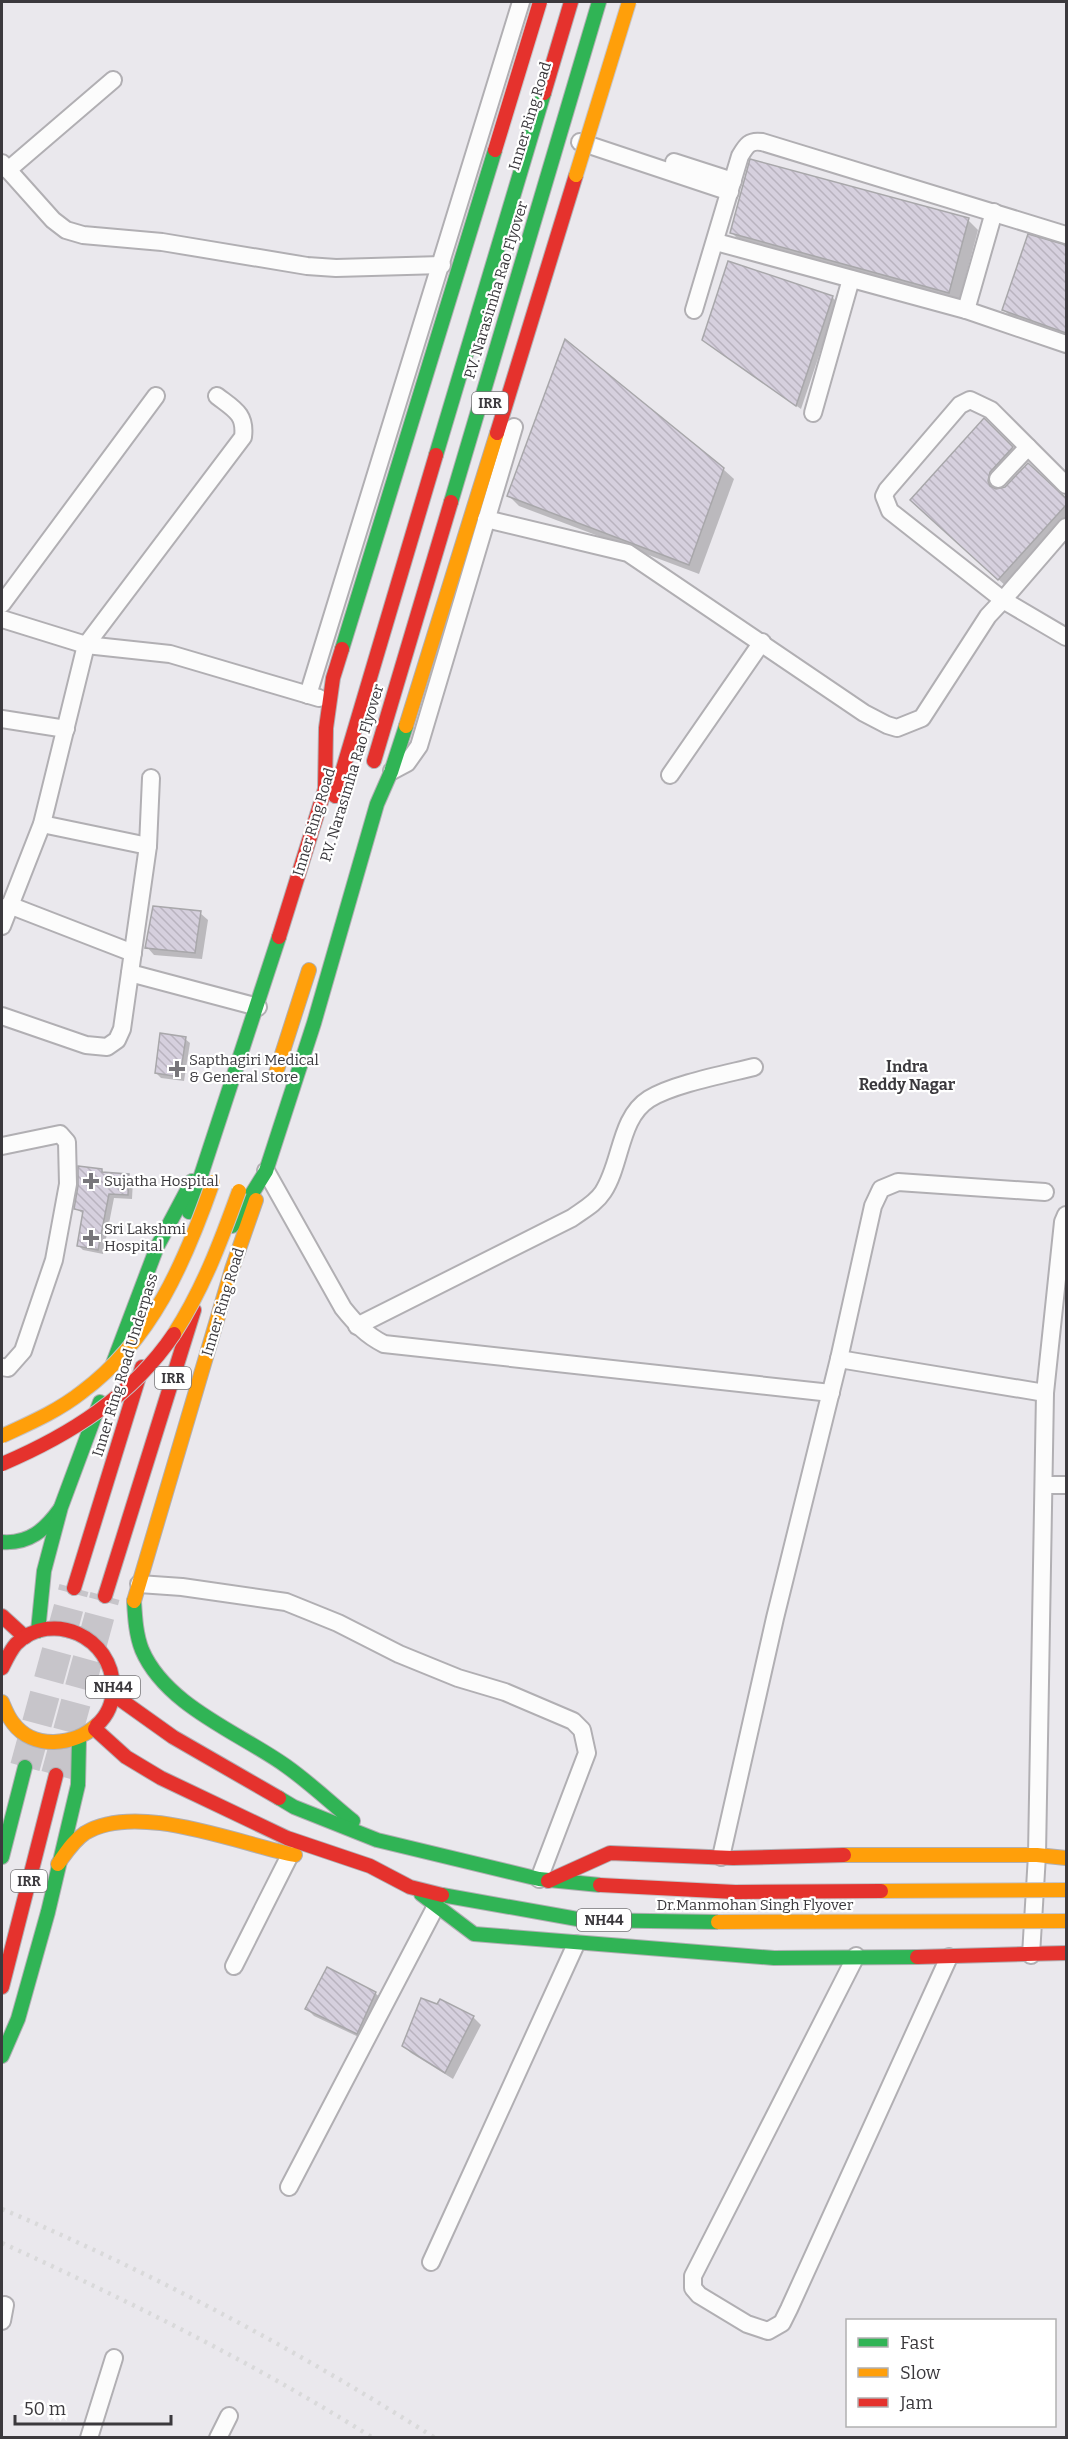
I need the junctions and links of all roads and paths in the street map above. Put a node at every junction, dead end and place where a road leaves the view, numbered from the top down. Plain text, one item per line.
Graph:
1 (521, 2) edge
2 (540, 2) edge
3 (565, 2) edge
4 (571, 2) edge
5 (599, 2) edge
6 (604, 2) edge
7 (629, 2) edge
8 (113, 80) dead end
9 (488, 110) junction
10 (529, 122) junction
11 (566, 132) junction
12 (591, 146) junction
13 (5, 166) edge
14 (731, 186) junction
15 (994, 212) junction
16 (1066, 235) edge
17 (716, 242) junction
18 (442, 265) junction
19 (851, 279) junction
20 (694, 310) dead end
21 (966, 310) junction
22 (1066, 344) edge
23 (156, 396) dead end
24 (217, 396) dead end
25 (813, 413) dead end
26 (1028, 447) junction
27 (998, 479) dead end
28 (1066, 485) edge
29 (486, 519) junction
30 (1066, 527) edge
31 (1003, 600) junction
32 (2, 604) edge
33 (2, 619) edge
34 (1066, 637) edge
35 (762, 642) junction
36 (86, 645) junction
37 (308, 695) junction
38 (329, 700) junction
39 (2, 719) edge
40 (66, 729) junction
41 (391, 772) junction
42 (670, 775) dead end
43 (369, 776) dead end
44 (151, 778) dead end
45 (325, 789) junction
46 (377, 804) junction
47 (42, 824) junction
48 (148, 846) junction
49 (9, 905) junction
50 (2, 926) edge
51 (133, 953) junction
52 (313, 956) dead end
53 (130, 973) junction
54 (258, 1007) junction
55 (2, 1016) edge
56 (754, 1067) dead end
57 (271, 1090) dead end
58 (2, 1146) edge
59 (208, 1151) junction
60 (266, 1171) junction
61 (243, 1180) dead end
62 (1045, 1192) dead end
63 (1066, 1215) edge
64 (1060, 1299) edge
65 (357, 1326) junction
66 (839, 1359) junction
67 (2, 1367) edge
68 (1045, 1393) junction
69 (831, 1394) junction
70 (2, 1436) edge
71 (2, 1464) edge
72 (1044, 1485) junction
73 (1066, 1485) edge
74 (61, 1507) junction
75 (2, 1542) edge
76 (139, 1584) junction
77 (74, 1588) tunnel mouth
78 (105, 1596) tunnel mouth
79 (2, 1616) edge
80 (32, 1634) junction
81 (3, 1662) edge
82 (114, 1695) junction
83 (4, 1708) edge
84 (95, 1729) junction
85 (2, 1731) edge
86 (79, 1740) junction
87 (25, 1767) tunnel mouth
88 (56, 1775) tunnel mouth
89 (377, 1840) junction
90 (290, 1855) junction
91 (1037, 1855) junction
92 (2, 1857) edge
93 (721, 1857) junction
94 (1066, 1858) edge
95 (58, 1864) junction
96 (370, 1866) junction
97 (543, 1880) junction
98 (410, 1887) junction
99 (1066, 1890) edge
100 (437, 1904) junction
101 (1066, 1921) edge
102 (576, 1944) junction
103 (1066, 1953) edge
104 (1031, 1955) junction
105 (856, 1956) junction
106 (949, 1957) junction
107 (234, 1966) dead end
108 (2, 1987) edge
109 (2, 2056) edge
110 (289, 2187) dead end
111 (431, 2262) dead end
112 (114, 2358) dead end
113 (229, 2416) dead end
114 (89, 2438) edge
115 (218, 2438) edge

1 - 9 street
2 - 38 main road, bridge
3 - 10 main road, Inner Ring Road / IRR
4 - 70 main road, P.V. Narasimha Rao Flyover, bridge
5 - 43 main road, P.V. Narasimha Rao Flyover
6 - 11 main road, Inner Ring Road / IRR
7 - 12 main road, bridge
8 - 13 street
9 - 10 street
9 - 18 street
10 - 45 main road, Inner Ring Road / IRR
11 - 12 street
11 - 14 street
11 - 46 main road, Inner Ring Road / IRR
12 - 14 street
12 - 29 street
12 - 41 main road, bridge
13 - 18 street
14 - 15 street
14 - 17 street
15 - 16 street
15 - 21 street
17 - 19 street
17 - 20 street
18 - 37 street
19 - 21 street
19 - 25 street
21 - 22 street
23 - 32 street
24 - 36 street
26 - 27 street
26 - 28 street
26 - 31 street
29 - 35 street
29 - 41 street
30 - 31 street
31 - 34 street
31 - 35 street
33 - 36 street
35 - 42 street
36 - 37 street
36 - 40 street
37 - 38 street
38 - 45 main road
39 - 40 street
40 - 47 street
41 - 46 main road
44 - 48 street
45 - 54 main road, Inner Ring Road / IRR
46 - 60 main road, Inner Ring Road / IRR
47 - 48 street
47 - 49 street
48 - 51 street
49 - 50 street
49 - 51 street
51 - 53 street
52 - 57 main road
53 - 54 street
53 - 55 street
54 - 59 main road, Inner Ring Road / IRR
56 - 65 street
58 - 67 street
59 - 74 main road, Inner Ring Road / IRR
59 - 77 main road, Inner Ring Road Underpass / IRR
60 - 65 street
60 - 76 main road, Inner Ring Road / IRR
60 - 78 main road, IRR
61 - 71 main road, bridge
62 - 66 street
63 - 64 street
64 - 68 street
65 - 69 street
66 - 68 street
66 - 69 street
68 - 72 street
69 - 93 street
72 - 73 street
72 - 91 street
74 - 75 main road
74 - 80 main road, Inner Ring Road / IRR
76 - 89 main road, Inner Ring Road / IRR
76 - 97 street
79 - 80 main road
80 - 81 main road
80 - 82 main road, NH44
82 - 84 main road, NH44
82 - 89 main road, NH44
83 - 85 main road
83 - 86 main road, NH44
84 - 86 main road, NH44
84 - 96 main road, NH44
86 - 95 main road, IRR
87 - 92 main road, IRR
88 - 108 main road, IRR
89 - 97 main road, NH44
90 - 95 main road
90 - 96 main road
90 - 107 street
91 - 93 main road
91 - 94 main road
91 - 104 street
93 - 97 main road
95 - 109 main road, IRR
96 - 98 main road, NH44
97 - 99 main road, Dr.Manmohan Singh Flyover / NH44, bridge
98 - 100 main road, NH44
98 - 101 main road, Dr.Manmohan Singh Flyover / NH44, bridge
100 - 102 main road, NH44
100 - 110 street
102 - 105 main road, NH44
102 - 111 street
103 - 104 main road, NH44
104 - 106 main road, NH44
105 - 106 main road, NH44
105 - 106 street
112 - 114 street
113 - 115 street

